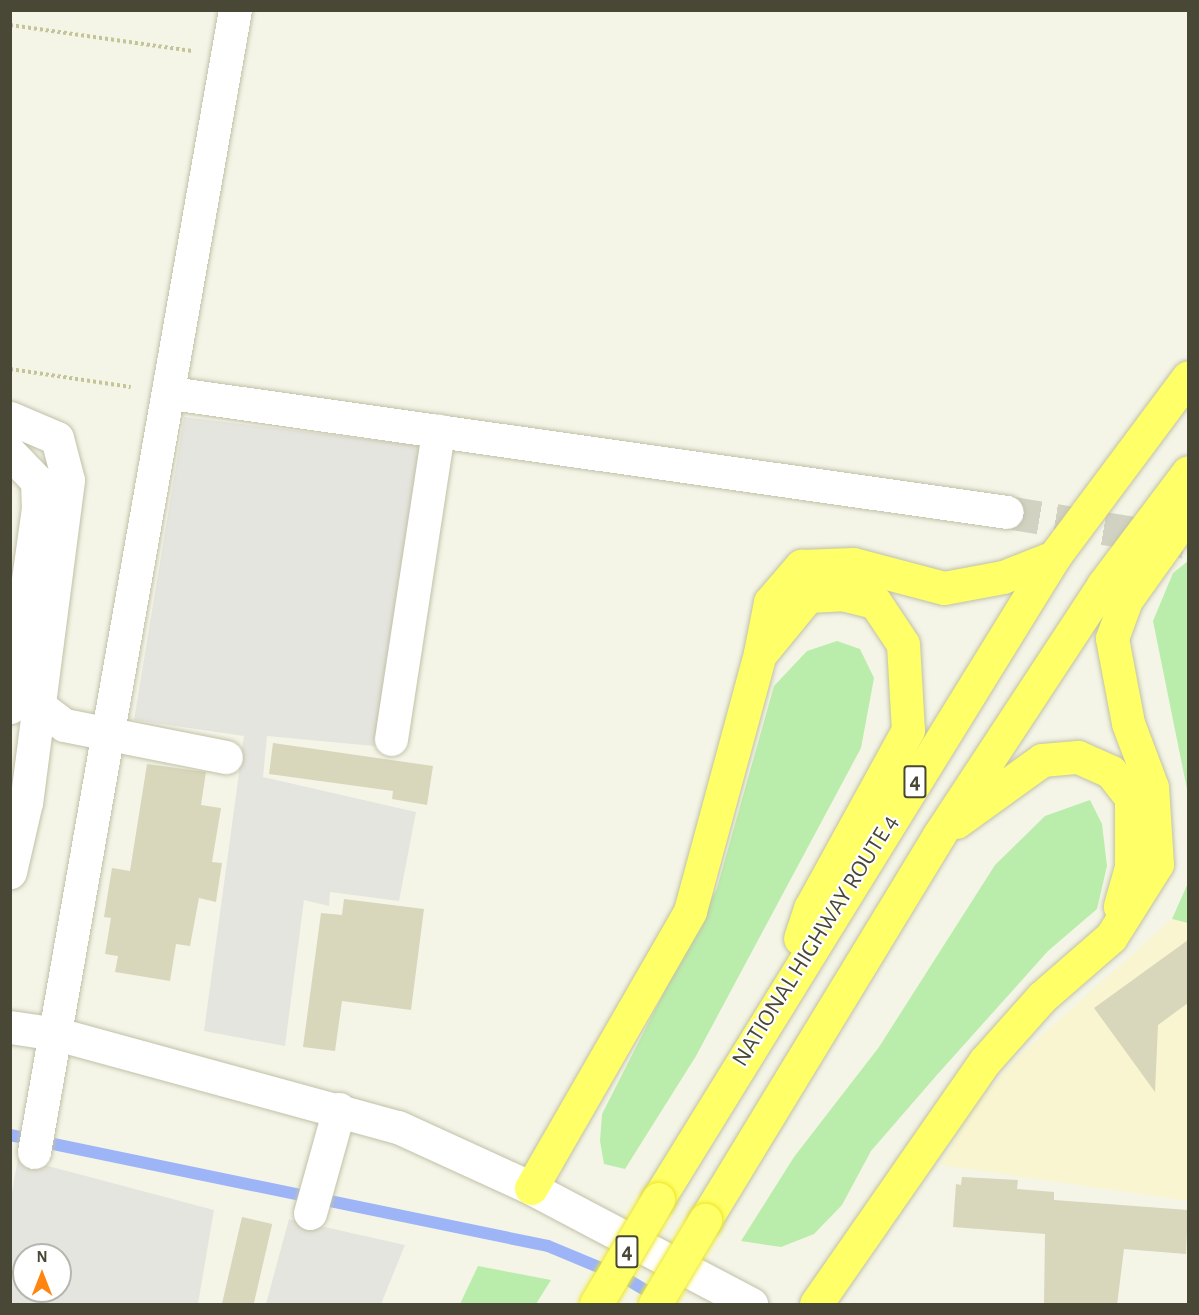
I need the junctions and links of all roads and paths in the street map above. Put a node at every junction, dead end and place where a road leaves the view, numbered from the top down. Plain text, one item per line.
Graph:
1 (235, 10) edge
2 (10, 25) edge
3 (228, 56) junction
4 (10, 369) edge
5 (1188, 377) edge
6 (171, 393) junction
7 (10, 418) edge
8 (438, 431) junction
9 (10, 453) edge
10 (1188, 472) edge
11 (1007, 512) tunnel mouth
12 (1188, 513) edge
13 (1054, 557) junction
14 (31, 584) edge
15 (760, 653) junction
16 (23, 706) edge
17 (110, 734) junction
18 (392, 739) dead end
19 (226, 757) dead end
20 (939, 835) junction
21 (10, 872) edge
22 (1111, 937) junction
23 (782, 995) junction
24 (10, 1027) edge
25 (57, 1034) junction
26 (339, 1109) junction
27 (34, 1152) dead end
28 (531, 1188) junction
29 (310, 1213) dead end
30 (596, 1305) edge
31 (655, 1305) edge
32 (751, 1305) edge
33 (816, 1305) edge

1 - 3 street
2 - 3 path
3 - 6 street
4 - 6 path
5 - 13 highway, NATIONAL HIGHWAY ROUTE 4 / 4
6 - 8 street
6 - 17 street
7 - 14 street
8 - 11 street
8 - 18 street
9 - 14 street
10 - 20 highway, NATIONAL HIGHWAY ROUTE 4 / 4
12 - 22 highway
13 - 15 highway
13 - 23 highway, NATIONAL HIGHWAY ROUTE 4 / 4
14 - 16 street
15 - 23 highway
15 - 28 highway
16 - 17 street
16 - 21 street
17 - 19 street
17 - 25 street
20 - 22 highway
20 - 31 highway, NATIONAL HIGHWAY ROUTE 4 / 4, bridge
22 - 33 highway
23 - 30 highway, NATIONAL HIGHWAY ROUTE 4 / 4, bridge
24 - 25 street
25 - 26 street
25 - 27 street
26 - 28 street
26 - 29 street
28 - 32 street

